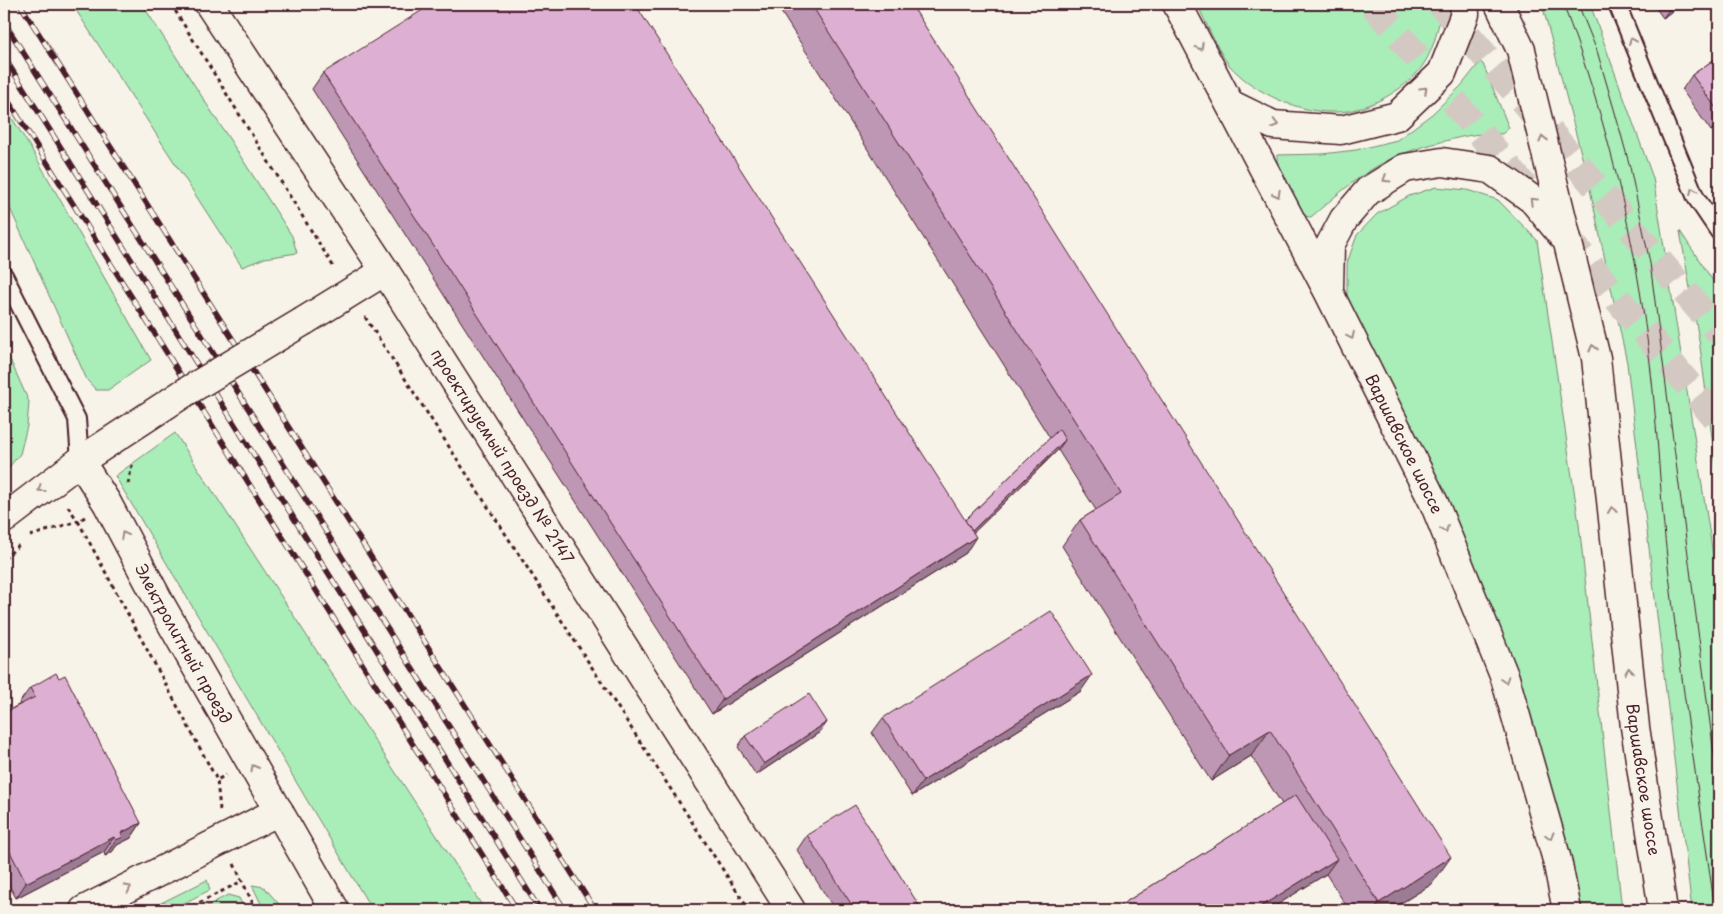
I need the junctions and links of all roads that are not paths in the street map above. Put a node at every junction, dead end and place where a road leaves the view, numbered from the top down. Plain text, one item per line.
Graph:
1 (209, 4) edge
2 (1177, 4) edge
3 (1464, 4) edge
4 (1499, 4) edge
5 (1617, 4) edge
6 (1230, 104) junction
7 (1719, 232) edge
8 (1565, 238) junction
9 (385, 271) junction
10 (4, 276) edge
11 (1329, 292) junction
12 (80, 461) junction
13 (4, 519) edge
14 (278, 811) junction
15 (84, 910) edge
16 (335, 910) edge
17 (791, 910) edge
18 (1567, 910) edge
19 (1663, 910) edge

1 - 9 main road, проектируемый проезд № 2147
2 -> 6 main road, Варшавское шоссе
6 -> 3 main road
8 -> 4 main road, Варшавское шоссе
7 -> 5 lane
6 -> 11 main road, Варшавское шоссе
8 -> 11 main road
19 -> 8 main road, Варшавское шоссе
9 - 12 main road, bridge
9 - 17 main road, проектируемый проезд № 2147
10 - 12 lane
11 -> 18 main road, Варшавское шоссе
12 -> 13 main road
14 -> 12 main road, Электролитный проезд
15 -> 14 main road
14 - 16 main road, Электролитный проезд

